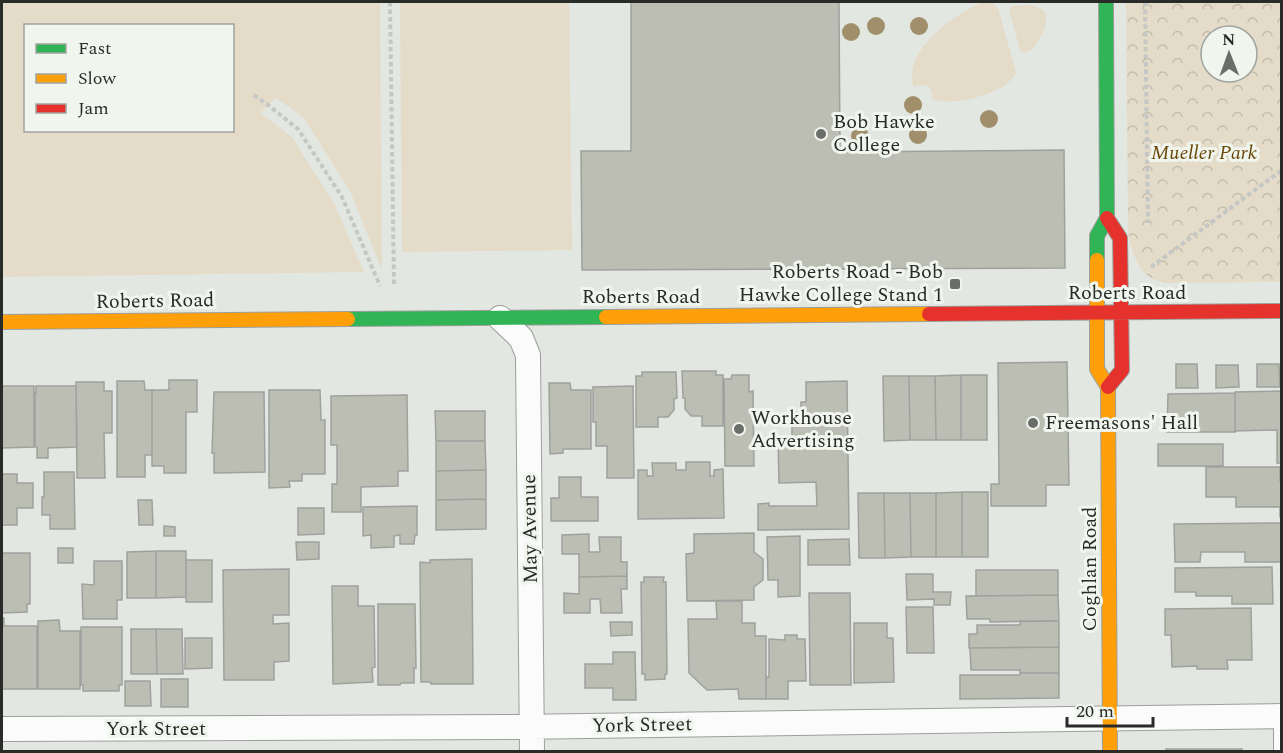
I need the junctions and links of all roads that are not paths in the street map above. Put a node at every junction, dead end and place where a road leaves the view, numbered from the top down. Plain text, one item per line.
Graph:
1 (1106, 2) edge
2 (1107, 218) junction
3 (1281, 311) edge
4 (1122, 312) junction
5 (1097, 313) junction
6 (500, 318) junction
7 (2, 322) edge
8 (1108, 387) junction
9 (1281, 716) edge
10 (1110, 718) junction
11 (532, 727) junction
12 (2, 729) edge
13 (532, 752) edge
14 (1110, 752) edge
15 (1280, 752) edge

1 - 2 main road, Coghlan Road
2 - 4 main road, Coghlan Road
2 - 5 main road, Coghlan Road
3 - 4 main road, Roberts Road
4 - 5 main road, Roberts Road
4 - 8 main road, Coghlan Road
5 - 6 main road, Roberts Road
5 - 8 main road, Coghlan Road
6 - 7 main road, Roberts Road
6 - 11 street, May Avenue
8 - 10 main road, Coghlan Road
9 - 10 street, York Street
9 - 15 lane
10 - 11 street, York Street
10 - 14 main road, Coghlan Road
11 - 12 street, York Street
11 - 13 street, May Avenue

